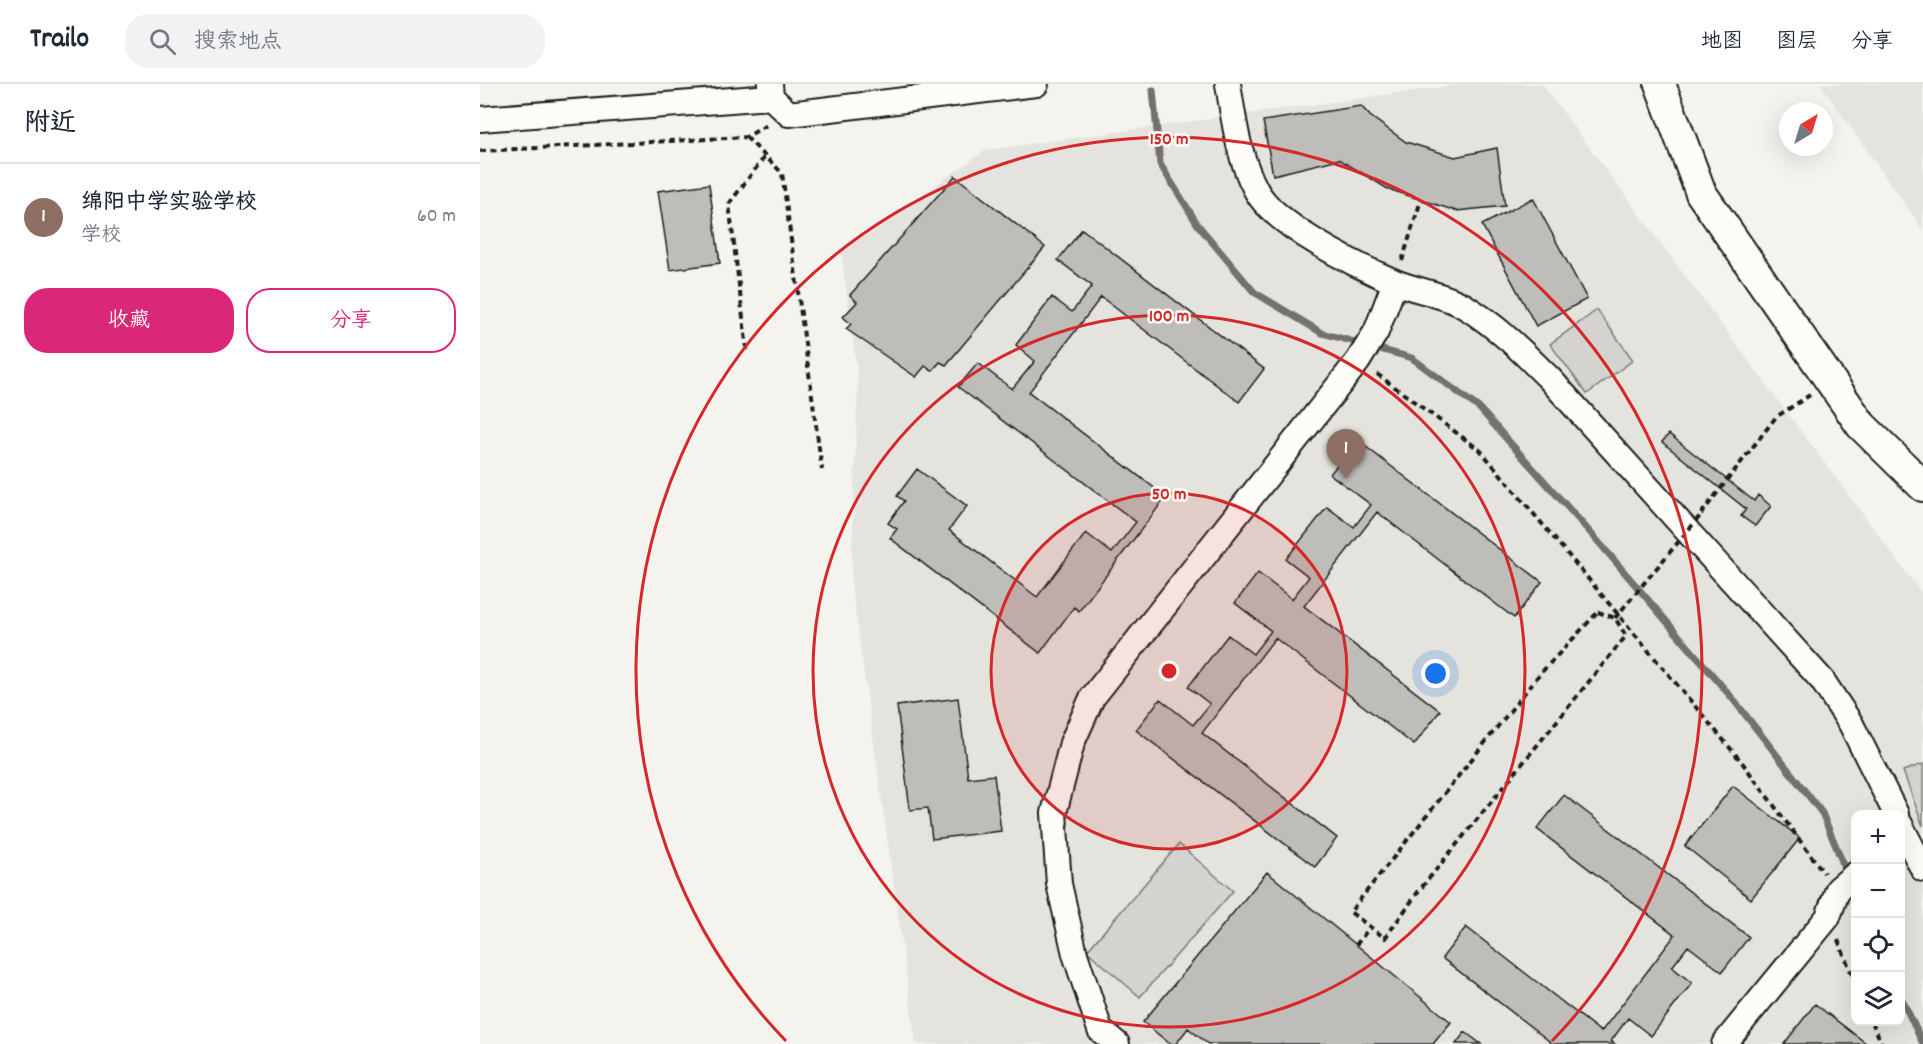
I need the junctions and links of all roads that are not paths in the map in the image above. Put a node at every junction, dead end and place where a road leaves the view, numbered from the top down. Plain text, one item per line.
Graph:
1 (1036, 84) edge
2 (1228, 84) edge
3 (1660, 84) edge
4 (770, 90) edge
5 (480, 119) edge
6 (1395, 282) junction
7 (1923, 486) edge
8 (1894, 810) edge
9 (1905, 838) edge
10 (1912, 857) edge
11 (1847, 882) edge
12 (1117, 1044) edge
13 (1724, 1044) edge

1 - 4 street
2 - 6 street
3 - 7 main road
4 - 5 street
6 - 8 street
6 - 12 street
9 - 10 street
11 - 13 street

